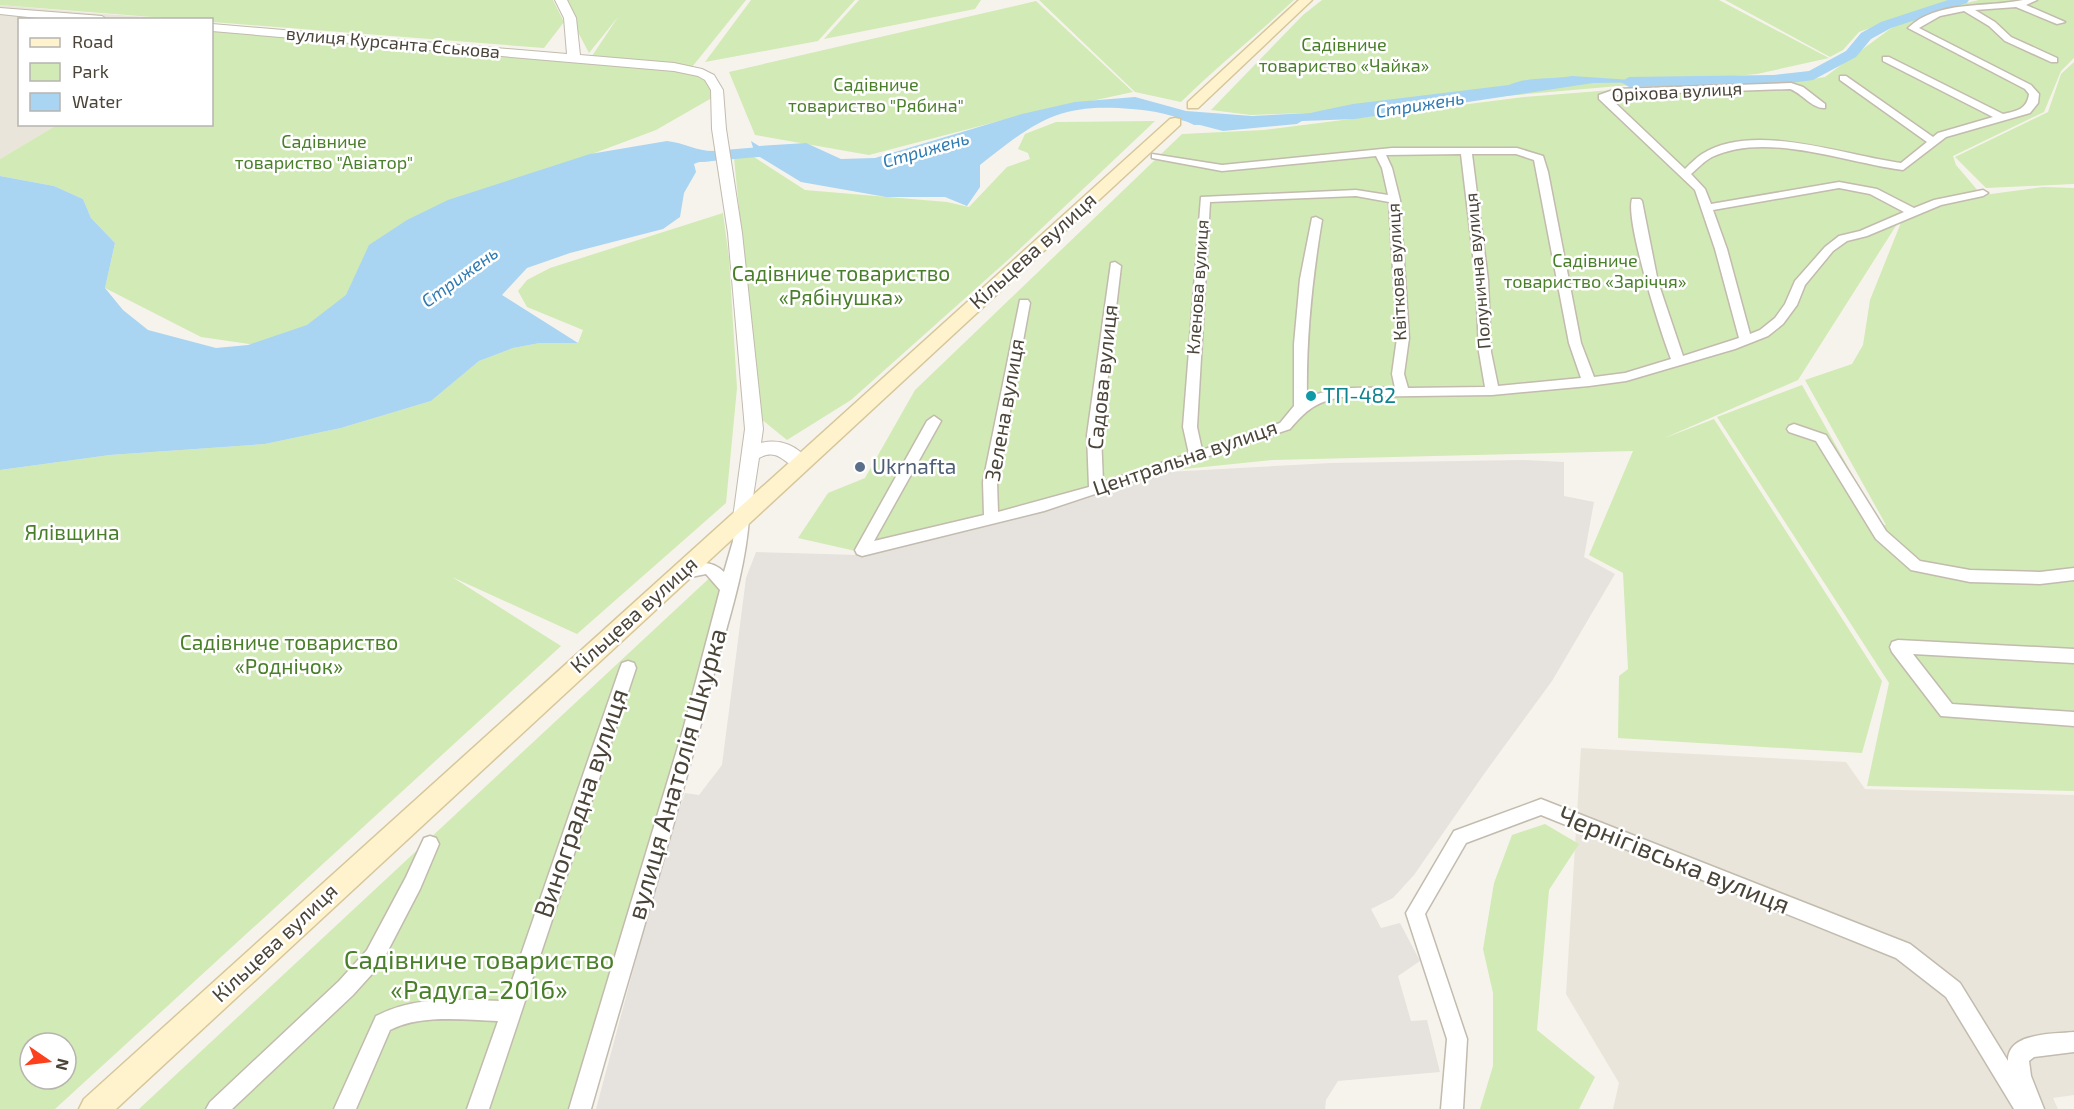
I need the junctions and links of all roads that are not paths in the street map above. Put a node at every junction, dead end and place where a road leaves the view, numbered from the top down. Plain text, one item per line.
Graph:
1 (561, 0) edge
2 (1306, 0) edge
3 (2033, 0) edge
4 (2019, 5) junction
5 (1965, 8) junction
6 (0, 11) edge
7 (79, 18) edge
8 (2060, 22) dead end
9 (213, 28) edge
10 (574, 58) junction
11 (1886, 59) dead end
12 (2054, 60) dead end
13 (1843, 78) dead end
14 (1193, 105) dead end
15 (1821, 106) dead end
16 (2004, 119) junction
17 (1175, 122) dead end
18 (1934, 142) junction
19 (1466, 152) junction
20 (1380, 153) junction
21 (1156, 156) dead end
22 (1686, 173) junction
23 (1983, 193) dead end
24 (1394, 200) junction
25 (1636, 201) dead end
26 (1707, 208) junction
27 (1911, 211) junction
28 (1316, 220) dead end
29 (1115, 266) dead end
30 (1024, 303) dead end
31 (1746, 341) junction
32 (1678, 360) junction
33 (1589, 382) junction
34 (1492, 391) junction
35 (1402, 392) junction
36 (1301, 407) junction
37 (934, 421) dead end
38 (754, 429) junction
39 (1794, 429) dead end
40 (776, 447) junction
41 (752, 454) junction
42 (1197, 457) junction
43 (800, 464) junction
44 (1096, 489) junction
45 (742, 518) junction
46 (991, 518) junction
47 (2074, 574) edge
48 (669, 582) junction
49 (728, 591) junction
50 (2074, 656) edge
51 (628, 668) dead end
52 (2074, 718) edge
53 (430, 844) dead end
54 (511, 1011) junction
55 (2074, 1042) edge
56 (94, 1109) edge
57 (218, 1109) edge
58 (345, 1109) edge
59 (478, 1109) edge
60 (580, 1109) edge
61 (1452, 1109) edge
62 (2026, 1109) edge
63 (2034, 1109) edge

1 - 10 street
2 - 14 main road
3 - 4 street
4 - 5 street
4 - 8 street
5 - 12 street
5 - 16 street
6 - 7 street
9 - 10 street, вулиця Курсанта Єськова
10 - 38 street, вулиця Курсанта Єськова
11 - 16 street
13 - 18 street
15 - 22 street, Оріхова вулиця
16 - 18 street
17 - 43 main road, Кільцева вулиця
18 - 22 street
19 - 20 street
19 - 33 street
19 - 34 street, Полунична вулиця
20 - 21 street
20 - 24 street, Квіткова вулиця
22 - 26 street, Оріхова вулиця
23 - 27 street, Центральна вулиця
24 - 35 street, Квіткова вулиця
24 - 42 street, Кленова вулиця
25 - 32 street
26 - 27 street
26 - 31 street, Оріхова вулиця
27 - 31 street, Центральна вулиця
28 - 36 street
29 - 44 street, Садова вулиця
30 - 46 street, Зелена вулиця
31 - 32 street, Центральна вулиця
32 - 33 street, Центральна вулиця
33 - 34 street, Центральна вулиця
34 - 35 street, Центральна вулиця
35 - 36 street, Центральна вулиця
36 - 42 street, Центральна вулиця
37 - 46 street, Центральна вулиця
38 - 40 street
38 - 41 street, вулиця Курсанта Єськова
39 - 47 street
40 - 41 street
40 - 43 street
41 - 45 street, вулиця Курсанта Єськова
42 - 44 street, Центральна вулиця
43 - 45 main road, Кільцева вулиця
44 - 46 street, Центральна вулиця
45 - 48 main road, Кільцева вулиця
45 - 49 street, вулиця Анатолія Шкурка
48 - 49 street
48 - 56 main road, Кільцева вулиця
49 - 60 street, вулиця Анатолія Шкурка
50 - 52 street
51 - 54 street, Виноградна вулиця
53 - 57 street
54 - 58 street
54 - 59 street, Виноградна вулиця
55 - 63 street
61 - 62 street, Чернігівська вулиця

